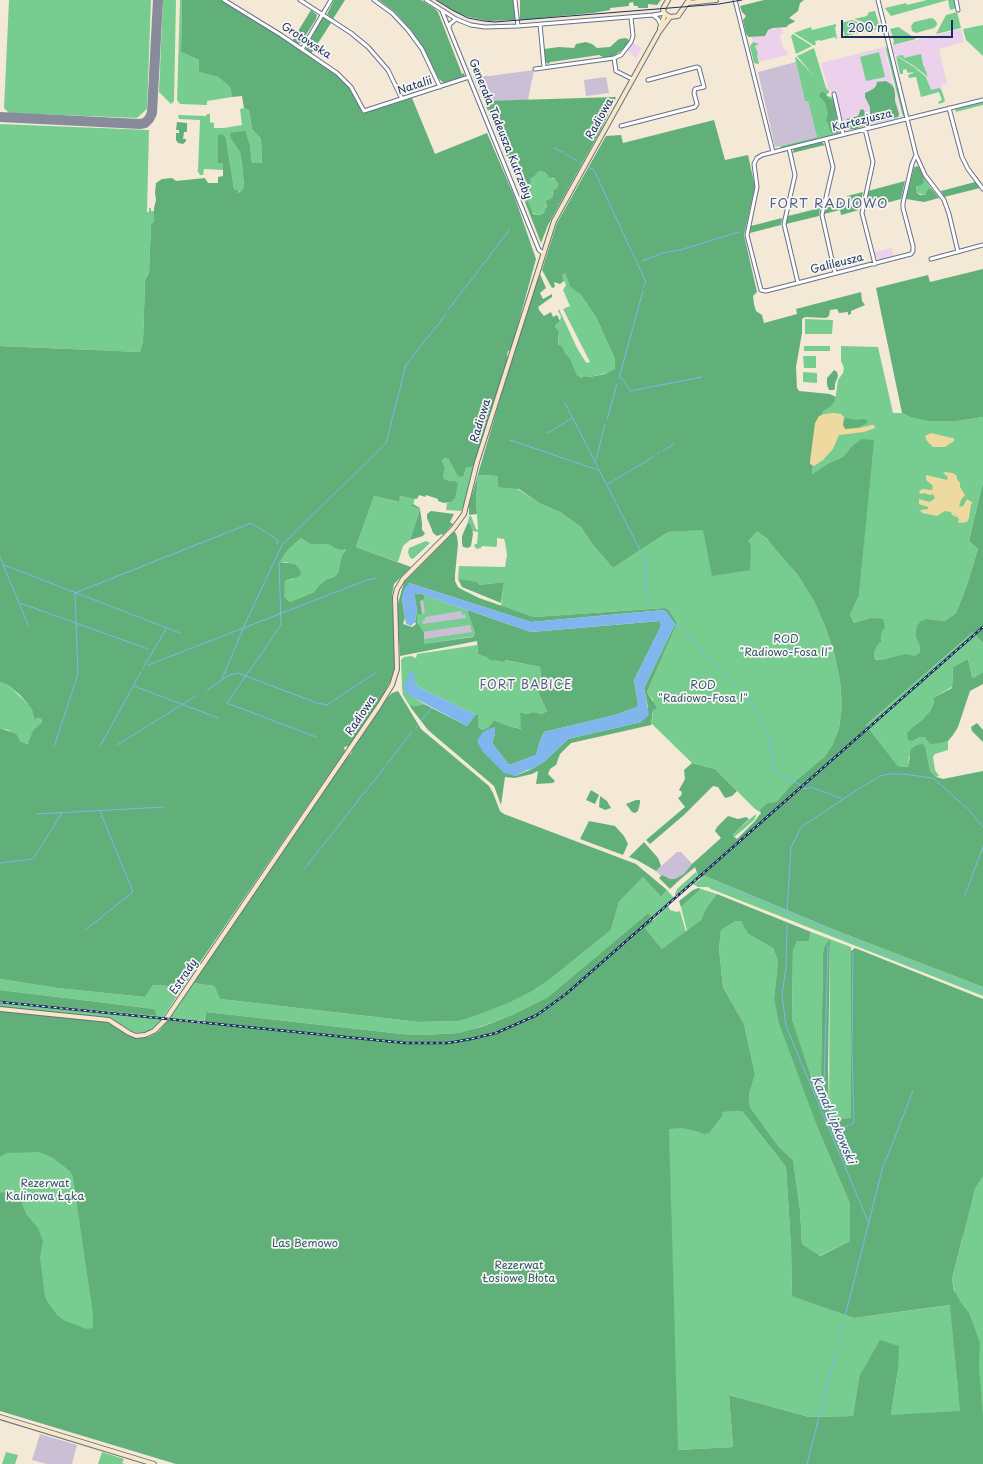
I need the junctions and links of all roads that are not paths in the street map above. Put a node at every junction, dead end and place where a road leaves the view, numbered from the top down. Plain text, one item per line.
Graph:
1 (224, 0) edge
2 (300, 0) edge
3 (331, 0) edge
4 (374, 0) edge
5 (426, 0) edge
6 (515, 0) edge
7 (668, 0) edge
8 (709, 0) edge
9 (716, 0) edge
10 (735, 0) edge
11 (878, 0) edge
12 (956, 0) edge
13 (689, 1) edge
14 (958, 10) dead end
15 (442, 11) junction
16 (664, 12) junction
17 (322, 14) junction
18 (653, 15) junction
19 (631, 17) junction
20 (670, 17) junction
21 (456, 19) junction
22 (540, 24) junction
23 (661, 25) junction
24 (518, 26) junction
25 (450, 31) junction
26 (659, 32) junction
27 (302, 49) junction
28 (614, 58) junction
29 (544, 68) junction
30 (535, 69) dead end
31 (469, 77) junction
32 (632, 80) junction
33 (648, 80) dead end
34 (440, 87) junction
35 (834, 94) dead end
36 (402, 99) junction
37 (983, 100) edge
38 (949, 108) junction
39 (365, 112) joint
40 (908, 118) junction
41 (621, 126) dead end
42 (865, 129) junction
43 (844, 134) junction
44 (826, 139) junction
45 (788, 148) junction
46 (773, 152) junction
47 (916, 155) junction
48 (983, 189) edge
49 (983, 245) edge
50 (958, 252) junction
51 (543, 253) junction
52 (931, 259) dead end
53 (875, 264) junction
54 (835, 273) junction
55 (798, 283) junction
56 (766, 291) joint
57 (316, 798) joint
58 (0, 1010) edge
59 (0, 1417) edge
60 (154, 1464) edge

1 - 27 street, Grotowska
2 - 17 street
3 - 17 street
4 - 34 street
5 - 15 street
6 - 24 street
7 - 16 main road, Radiowa
8 - 9 main road
8 - 13 main road
10 - 46 street
11 - 40 street
12 - 14 street
13 - 20 main road, Radiowa
15 - 21 street
15 - 25 street, Generała Tadeusza Kutrzeby
16 - 18 street
16 - 20 main road
16 - 23 main road, Radiowa
17 - 27 street
17 - 36 street
18 - 19 street
18 - 23 street
19 - 22 street
19 - 28 street
20 - 26 main road, Radiowa
21 - 24 street
21 - 25 street
22 - 24 street
22 - 29 street
23 - 26 main road, Radiowa
25 - 31 street, Generała Tadeusza Kutrzeby
26 - 32 main road, Radiowa
27 - 39 street, Grotowska
28 - 29 street
28 - 32 street
29 - 30 street
31 - 34 street, Natalii
31 - 51 street, Generała Tadeusza Kutrzeby
32 - 51 main road, Radiowa
33 - 41 street
34 - 36 street, Natalii
35 - 43 street
36 - 39 street, Natalii
37 - 38 street, Kartezjusza
38 - 40 street, Kartezjusza
38 - 48 street
40 - 42 street, Kartezjusza
40 - 47 street
42 - 43 street, Kartezjusza
42 - 53 street
43 - 44 street, Kartezjusza
44 - 45 street, Kartezjusza
44 - 54 street
45 - 46 street, Kartezjusza
45 - 55 street
46 - 56 street, Kartezjusza
47 - 50 street
47 - 53 street, Galileusza
49 - 50 street
50 - 52 street
51 - 57 main road, Radiowa
53 - 54 street, Galileusza
54 - 55 street, Galileusza
55 - 56 street, Galileusza
57 - 58 main road, Estrady
59 - 60 main road

